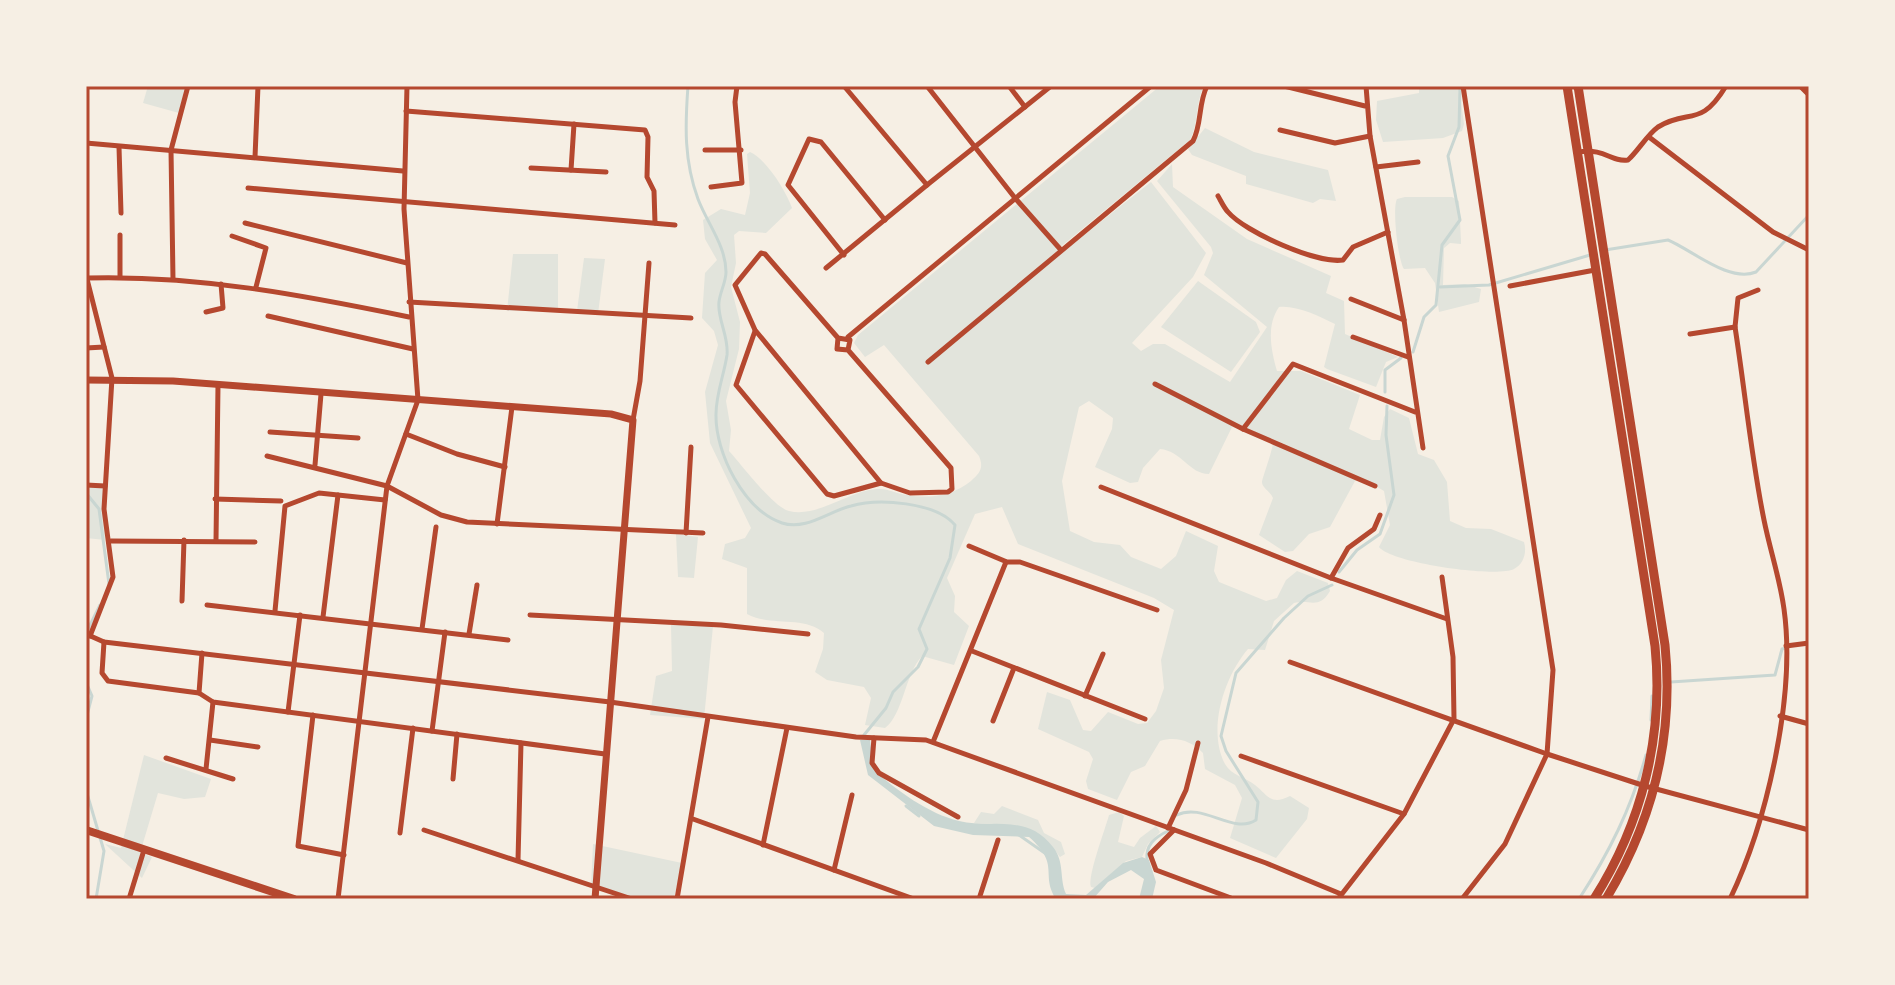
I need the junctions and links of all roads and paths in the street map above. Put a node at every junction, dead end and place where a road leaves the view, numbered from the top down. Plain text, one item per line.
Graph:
1 (188, 86) edge
2 (258, 86) edge
3 (407, 86) edge
4 (737, 86) edge
5 (844, 86) edge
6 (927, 86) edge
7 (1009, 86) edge
8 (1051, 86) edge
9 (1151, 86) edge
10 (1207, 86) edge
11 (1284, 86) edge
12 (1366, 86) edge
13 (1463, 86) edge
14 (1567, 86) edge
15 (1578, 86) edge
16 (1726, 86) edge
17 (1800, 86) edge
18 (1809, 95) edge
19 (1365, 106) junction
20 (1025, 107) junction
21 (406, 111) junction
22 (574, 124) junction
23 (1280, 130) dead end
24 (1370, 136) junction
25 (1649, 137) junction
26 (86, 143) edge
27 (119, 147) junction
28 (975, 149) junction
29 (171, 150) junction
30 (705, 150) dead end
31 (741, 150) junction
32 (1583, 151) junction
33 (255, 157) junction
34 (1418, 162) dead end
35 (1375, 167) junction
36 (531, 168) dead end
37 (571, 170) junction
38 (403, 171) junction
39 (606, 172) dead end
40 (927, 185) junction
41 (711, 187) dead end
42 (248, 188) dead end
43 (1218, 196) dead end
44 (1015, 198) junction
45 (404, 204) junction
46 (121, 213) dead end
47 (885, 220) junction
48 (245, 223) dead end
49 (655, 223) junction
50 (675, 225) dead end
51 (1388, 232) junction
52 (120, 235) dead end
53 (232, 236) dead end
54 (1061, 250) junction
55 (1809, 250) edge
56 (844, 255) junction
57 (407, 263) junction
58 (649, 263) dead end
59 (826, 268) dead end
60 (1596, 270) junction
61 (86, 277) edge
62 (120, 277) junction
63 (173, 279) junction
64 (221, 284) junction
65 (1510, 286) dead end
66 (256, 287) junction
67 (1758, 290) dead end
68 (1351, 299) dead end
69 (409, 302) junction
70 (86, 306) edge
71 (94, 306) junction
72 (206, 312) dead end
73 (645, 314) junction
74 (268, 316) dead end
75 (409, 317) junction
76 (691, 318) dead end
77 (1404, 320) junction
78 (1735, 327) junction
79 (755, 330) junction
80 (1690, 334) dead end
81 (848, 337) junction
82 (1353, 337) dead end
83 (838, 338) junction
84 (104, 347) junction
85 (86, 348) edge
86 (413, 349) junction
87 (848, 350) junction
88 (1408, 357) junction
89 (928, 362) dead end
90 (112, 378) junction
91 (86, 380) edge
92 (1155, 384) dead end
93 (218, 385) junction
94 (321, 394) junction
95 (418, 400) junction
96 (512, 407) junction
97 (1415, 412) junction
98 (633, 420) junction
99 (1243, 429) junction
100 (270, 432) dead end
101 (406, 434) junction
102 (317, 435) junction
103 (358, 438) dead end
104 (691, 447) dead end
105 (1423, 448) dead end
106 (267, 456) dead end
107 (315, 465) junction
108 (505, 467) junction
109 (881, 483) junction
110 (86, 485) edge
111 (105, 486) junction
112 (387, 486) junction
113 (1375, 486) dead end
114 (1101, 487) dead end
115 (338, 495) junction
116 (215, 499) junction
117 (385, 500) junction
118 (283, 503) junction
119 (1380, 515) dead end
120 (497, 524) junction
121 (436, 527) dead end
122 (623, 532) junction
123 (686, 533) junction
124 (703, 533) dead end
125 (184, 540) junction
126 (111, 541) junction
127 (216, 541) junction
128 (255, 542) dead end
129 (969, 546) dead end
130 (1007, 562) junction
131 (1442, 577) dead end
132 (1331, 578) junction
133 (477, 585) dead end
134 (182, 601) dead end
135 (207, 605) dead end
136 (1157, 610) dead end
137 (275, 611) junction
138 (300, 615) junction
139 (530, 615) dead end
140 (323, 617) junction
141 (1447, 619) junction
142 (616, 620) junction
143 (371, 623) junction
144 (422, 629) junction
145 (445, 632) junction
146 (469, 634) junction
147 (808, 634) dead end
148 (88, 635) edge
149 (508, 640) dead end
150 (104, 642) junction
151 (1809, 643) edge
152 (1786, 646) junction
153 (972, 651) junction
154 (202, 653) junction
155 (1103, 654) dead end
156 (1290, 662) dead end
157 (294, 664) junction
158 (1014, 668) junction
159 (365, 673) junction
160 (439, 681) junction
161 (199, 693) junction
162 (1085, 696) junction
163 (213, 702) junction
164 (610, 702) junction
165 (288, 712) junction
166 (313, 715) junction
167 (1780, 716) junction
168 (708, 717) junction
169 (1145, 719) dead end
170 (1454, 719) junction
171 (359, 721) junction
172 (993, 721) dead end
173 (1809, 724) edge
174 (413, 728) junction
175 (787, 728) junction
176 (432, 731) junction
177 (457, 734) junction
178 (873, 738) junction
179 (210, 740) junction
180 (933, 742) junction
181 (521, 743) junction
182 (1198, 743) dead end
183 (258, 747) dead end
184 (605, 754) junction
185 (1547, 754) junction
186 (1241, 756) dead end
187 (166, 758) dead end
188 (206, 769) junction
189 (233, 779) dead end
190 (453, 779) dead end
191 (1650, 787) junction
192 (852, 795) dead end
193 (1404, 814) junction
194 (958, 817) dead end
195 (1763, 817) junction
196 (693, 819) junction
197 (1171, 829) junction
198 (86, 830) edge
199 (424, 830) dead end
200 (1809, 830) edge
201 (400, 833) dead end
202 (998, 840) dead end
203 (763, 845) junction
204 (144, 849) junction
205 (344, 855) junction
206 (518, 860) junction
207 (834, 870) junction
208 (596, 887) junction
209 (1340, 897) edge
210 (1231, 898) edge
211 (129, 899) edge
212 (294, 899) edge
213 (338, 899) edge
214 (595, 899) edge
215 (632, 899) edge
216 (677, 899) edge
217 (914, 899) edge
218 (979, 899) edge
219 (1462, 899) edge
220 (1594, 899) edge
221 (1606, 899) edge
222 (1730, 899) edge

1 - 29 street
2 - 33 street
3 - 21 street
4 - 31 street
5 - 40 street
6 - 28 street
7 - 20 street
8 - 20 street
9 - 44 street
10 - 54 street
11 - 19 street
12 - 19 street
13 - 185 street
14 - 32 highway
15 - 32 highway
16 - 25 street
17 - 18 street
19 - 24 street
20 - 28 street
21 - 22 street
21 - 38 street
22 - 37 street
22 - 49 street
23 - 24 street
24 - 35 street
25 - 32 street
25 - 55 street
26 - 27 street
27 - 29 street
27 - 46 street
28 - 40 street
28 - 44 street
29 - 33 street
29 - 63 street
30 - 31 street
31 - 41 street
32 - 60 highway
32 - 191 highway
33 - 38 street
34 - 35 street
35 - 51 street
36 - 37 street
37 - 39 street
38 - 45 street
40 - 47 street
42 - 45 street
43 - 51 street
44 - 54 street
44 - 81 street
45 - 49 street
45 - 57 street
47 - 56 street
47 - 56 street
48 - 57 street
49 - 50 street
51 - 77 street
52 - 62 street
53 - 66 street
54 - 89 street
56 - 59 street
57 - 69 street
58 - 73 street
60 - 65 street
60 - 191 highway
61 - 62 street
61 - 71 street
62 - 63 street
63 - 64 street
64 - 66 street
64 - 72 street
66 - 75 street
67 - 78 street
68 - 77 street
69 - 73 street
69 - 75 street
70 - 71 street
71 - 84 street
73 - 76 street
73 - 98 street
74 - 86 street
75 - 86 street
77 - 88 street
78 - 80 street
78 - 152 street
79 - 83 street
79 - 109 street
79 - 109 street
81 - 83 street
81 - 87 street
82 - 88 street
83 - 87 street
84 - 85 street
84 - 90 street
86 - 95 street
87 - 109 street
88 - 97 street
90 - 91 street
90 - 93 street
90 - 111 street
92 - 99 street
93 - 94 street
93 - 116 street
94 - 95 street
94 - 102 street
95 - 96 street
95 - 101 street
96 - 98 street
96 - 108 street
97 - 99 street
97 - 105 street
98 - 122 street
99 - 113 street
100 - 102 street
101 - 108 street
101 - 112 street
102 - 103 street
102 - 107 street
104 - 123 street
106 - 107 street
107 - 112 street
108 - 120 street
110 - 111 street
111 - 126 street
112 - 117 street
112 - 120 street
114 - 132 street
115 - 117 street
115 - 118 street
115 - 140 street
116 - 118 street
116 - 127 street
117 - 143 street
118 - 137 street
119 - 132 street
120 - 122 street
121 - 144 street
122 - 123 street
122 - 142 street
123 - 124 street
125 - 126 street
125 - 127 street
125 - 134 street
126 - 148 street
127 - 128 street
129 - 130 street
130 - 136 street
130 - 153 street
131 - 141 street
132 - 141 street
133 - 146 street
135 - 137 street
137 - 138 street
138 - 140 street
138 - 157 street
139 - 142 street
140 - 143 street
141 - 170 street
142 - 147 street
142 - 164 street
143 - 144 street
143 - 159 street
144 - 145 street
145 - 146 street
145 - 160 street
146 - 149 street
148 - 150 street
150 - 154 street
150 - 161 street
151 - 152 street
152 - 167 street
153 - 158 street
153 - 180 street
154 - 157 street
154 - 161 street
155 - 162 street
156 - 170 street
157 - 159 street
157 - 165 street
158 - 162 street
158 - 172 street
159 - 160 street
159 - 171 street
160 - 164 street
160 - 176 street
161 - 163 street
162 - 169 street
163 - 165 street
163 - 179 street
164 - 168 street
164 - 184 street
165 - 166 street
166 - 171 street
166 - 205 street
167 - 173 street
167 - 195 street
168 - 175 street
168 - 196 street
170 - 185 street
170 - 193 street
171 - 174 street
171 - 205 street
174 - 176 street
174 - 201 street
175 - 178 street
175 - 203 street
176 - 177 street
177 - 181 street
177 - 190 street
178 - 180 street
178 - 194 street
179 - 183 street
179 - 188 street
180 - 197 street
181 - 184 street
181 - 206 street
182 - 197 street
184 - 208 street
185 - 191 street
185 - 219 street
186 - 193 street
187 - 188 street
188 - 189 street
191 - 195 street
191 - 220 highway
191 - 221 highway
192 - 207 street
193 - 209 street
195 - 200 street
195 - 222 street
196 - 203 street
196 - 216 street
197 - 209 street
197 - 210 street
198 - 204 main road
199 - 206 street
202 - 218 street
203 - 207 street
204 - 211 street
204 - 212 main road
205 - 213 street
206 - 208 street
207 - 217 street
208 - 214 street
208 - 215 street

